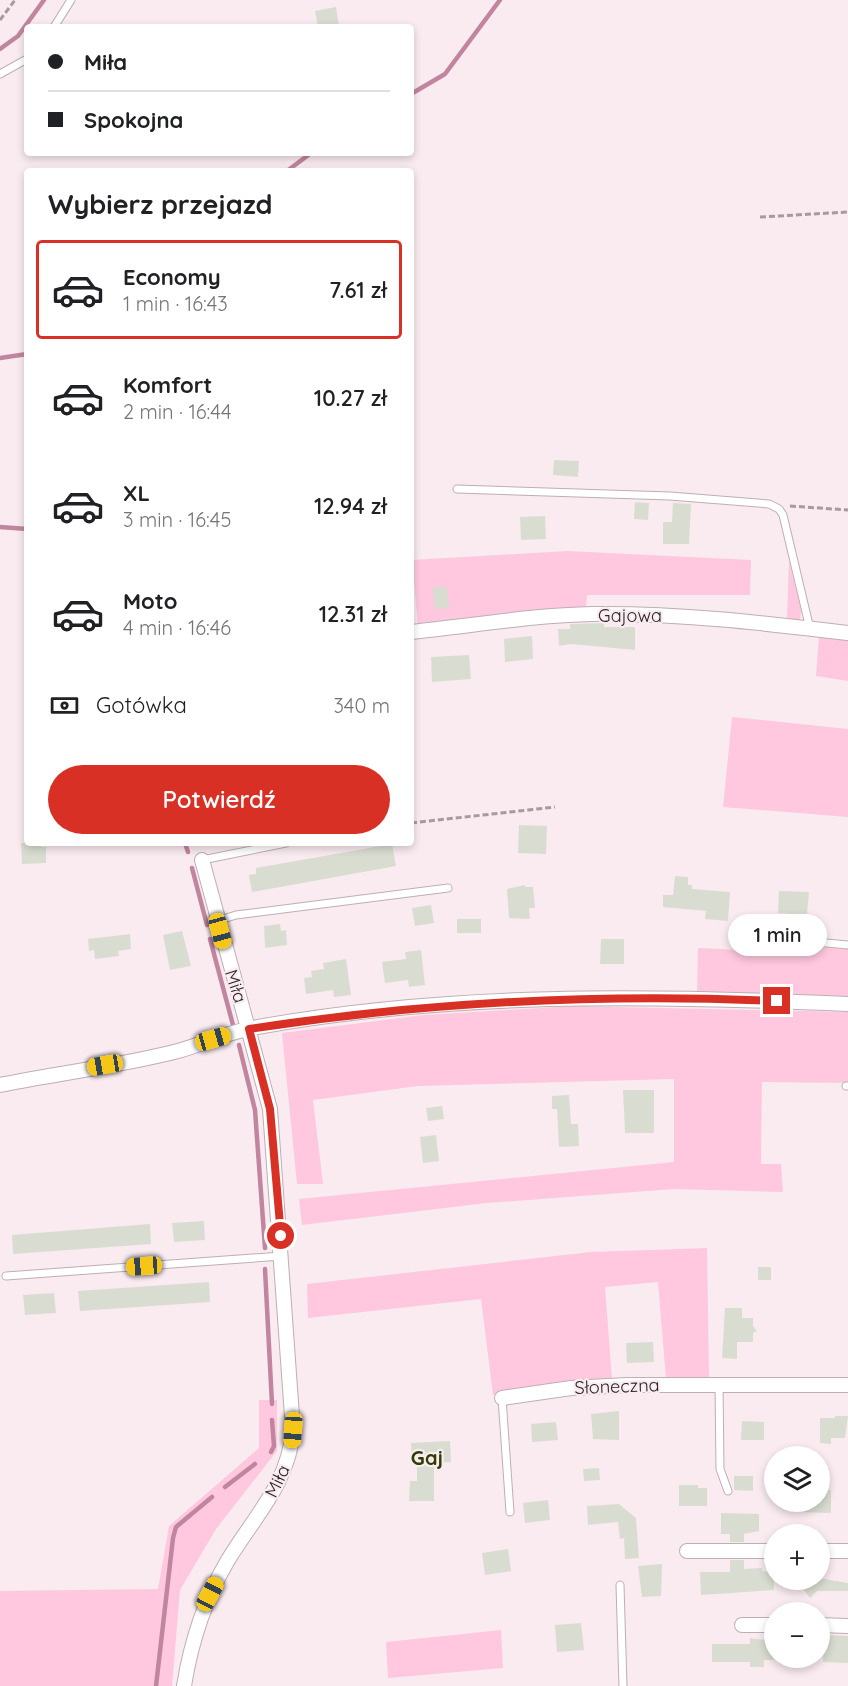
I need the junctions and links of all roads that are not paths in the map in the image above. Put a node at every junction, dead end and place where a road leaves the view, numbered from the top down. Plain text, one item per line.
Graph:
1 (71, 0) edge
2 (56, 24) edge
3 (24, 61) edge
4 (0, 74) edge
5 (457, 489) dead end
6 (810, 629) junction
7 (414, 632) edge
8 (848, 633) edge
9 (271, 846) edge
10 (202, 860) joint
11 (448, 888) dead end
12 (218, 921) junction
13 (740, 935) dead end
14 (848, 945) edge
15 (848, 1004) edge
16 (249, 1029) junction
17 (0, 1084) edge
18 (282, 1256) junction
19 (6, 1276) dead end
20 (719, 1383) junction
21 (848, 1385) edge
22 (502, 1398) joint
23 (728, 1491) dead end
24 (510, 1512) dead end
25 (687, 1551) dead end
26 (764, 1551) edge
27 (830, 1551) edge
28 (848, 1551) edge
29 (620, 1585) dead end
30 (742, 1625) dead end
31 (764, 1625) edge
32 (830, 1625) edge
33 (848, 1626) edge
34 (184, 1686) edge
35 (623, 1686) edge

1 - 2 lane
3 - 4 lane
5 - 6 lane
6 - 7 street, Gajowa
6 - 8 street, Gajowa
9 - 10 lane
10 - 12 street, Miła
11 - 12 lane
12 - 16 street, Miła
13 - 14 lane
15 - 16 street
16 - 17 street
16 - 18 street, Miła
18 - 19 lane
18 - 34 street, Miła
20 - 21 street, Słoneczna
20 - 22 street, Słoneczna
20 - 23 lane
22 - 24 lane, Słoneczna
25 - 26 street
27 - 28 street
29 - 35 lane
30 - 31 street
32 - 33 street

